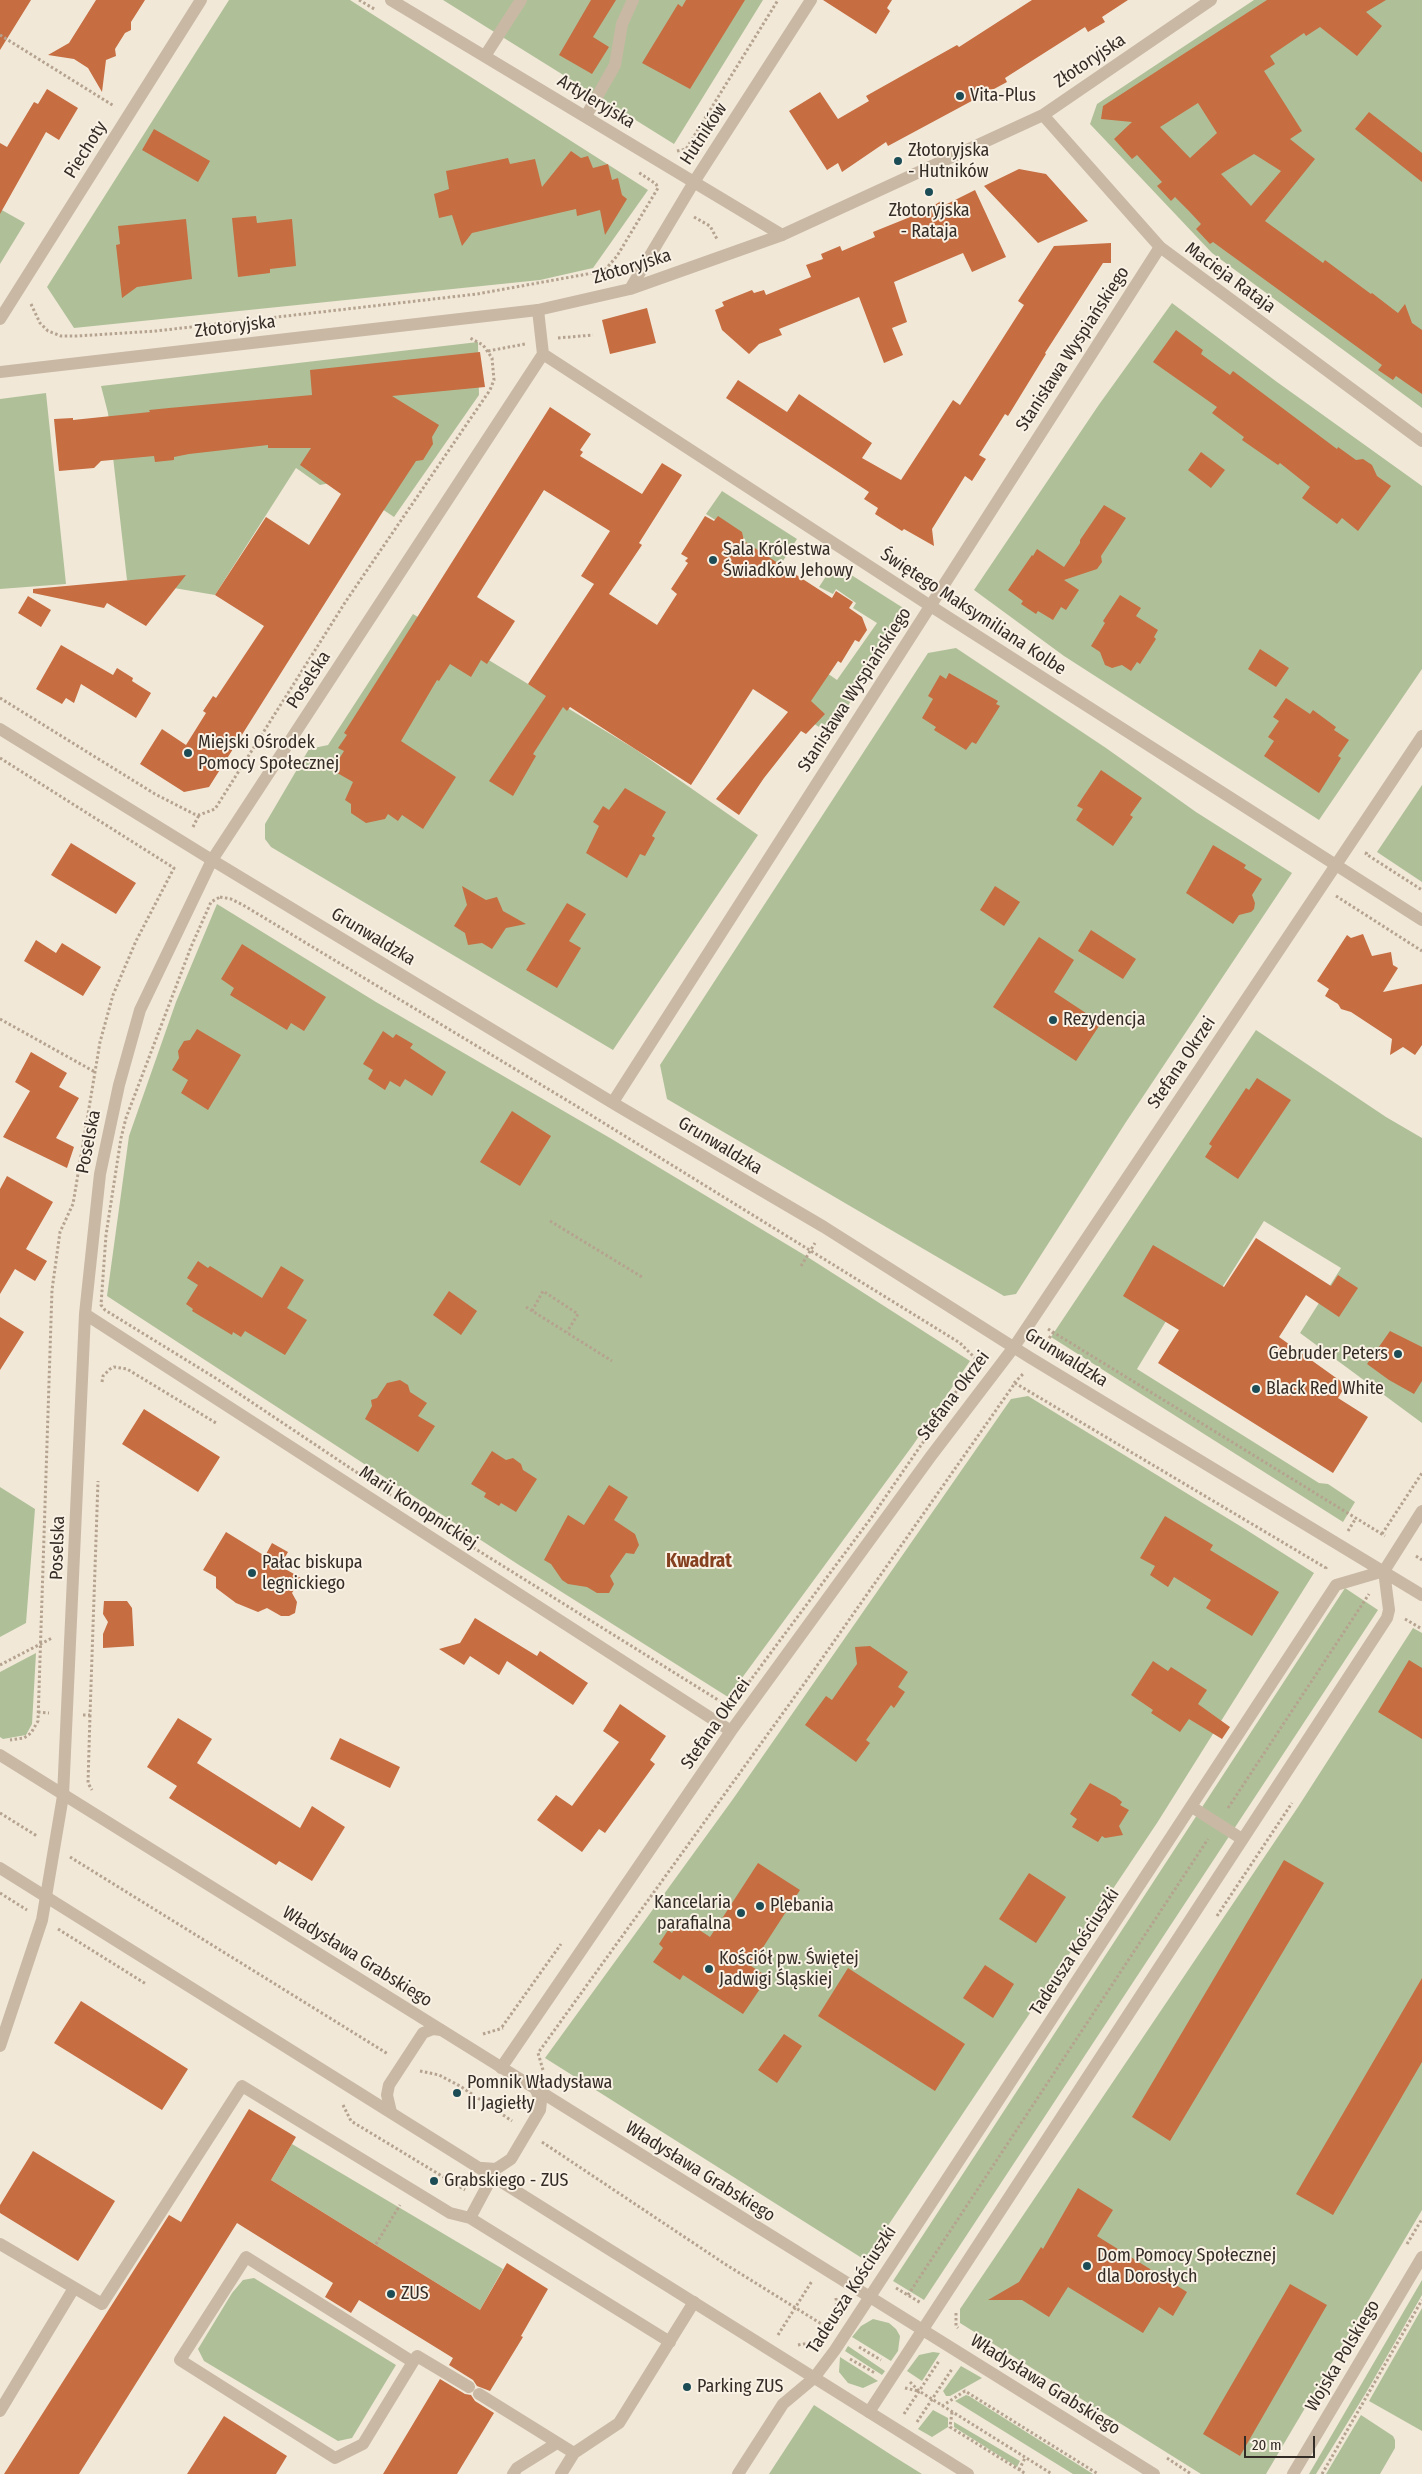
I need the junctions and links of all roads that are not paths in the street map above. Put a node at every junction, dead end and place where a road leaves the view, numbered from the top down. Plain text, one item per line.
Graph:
1 (201, 0) edge
2 (391, 0) edge
3 (521, 0) edge
4 (633, 0) edge
5 (811, 0) edge
6 (1211, 0) edge
7 (485, 56) junction
8 (1043, 115) junction
9 (586, 116) junction
10 (694, 182) junction
11 (782, 235) junction
12 (1160, 247) junction
13 (630, 289) junction
14 (538, 310) junction
15 (0, 319) edge
16 (543, 354) junction
17 (0, 372) edge
18 (1422, 441) edge
19 (930, 606) junction
20 (0, 728) edge
21 (1422, 736) edge
22 (212, 860) junction
23 (1335, 864) junction
24 (1422, 920) edge
25 (612, 1102) junction
26 (85, 1314) junction
27 (1014, 1347) junction
28 (1422, 1511) edge
29 (1384, 1571) junction
30 (1422, 1595) edge
31 (732, 1731) junction
32 (0, 1755) edge
33 (64, 1796) junction
34 (1192, 1807) junction
35 (1242, 1839) junction
36 (0, 1868) edge
37 (46, 1897) junction
38 (441, 2030) junction
39 (0, 2046) edge
40 (501, 2068) junction
41 (536, 2090) junction
42 (391, 2112) junction
43 (482, 2168) junction
44 (494, 2175) junction
45 (470, 2218) junction
46 (0, 2244) edge
47 (1422, 2257) edge
48 (74, 2288) junction
49 (869, 2297) junction
50 (694, 2302) junction
51 (923, 2330) junction
52 (670, 2342) junction
53 (413, 2362) junction
54 (814, 2378) junction
55 (0, 2411) edge
56 (869, 2412) junction
57 (557, 2443) junction
58 (574, 2453) junction
59 (513, 2474) edge
60 (561, 2474) edge
61 (738, 2474) edge
62 (968, 2474) edge
63 (1154, 2474) edge
64 (1293, 2474) edge

1 - 15 street, Piechoty
2 - 7 street, Artyleryjska
3 - 7 street
4 - 9 street
5 - 10 street, Hutników
6 - 8 street, Złotoryjska
7 - 9 street, Artyleryjska
8 - 11 street, Złotoryjska
8 - 12 street, Macieja Rataja
9 - 10 street, Artyleryjska
10 - 11 street, Artyleryjska
10 - 13 street, Hutników
11 - 13 street, Złotoryjska
12 - 18 street, Macieja Rataja
12 - 19 street, Stanisława Wyspiańskiego
13 - 14 street, Złotoryjska
14 - 16 street
14 - 17 street, Złotoryjska
16 - 19 street, Świętego Maksymiliana Kolbe
16 - 22 street, Poselska
19 - 23 street, Świętego Maksymiliana Kolbe
19 - 25 street, Stanisława Wyspiańskiego
20 - 22 street, Grunwaldzka
21 - 23 street, Stefana Okrzei
22 - 25 street, Grunwaldzka
22 - 26 street, Poselska
23 - 24 street, Świętego Maksymiliana Kolbe
23 - 27 street, Stefana Okrzei
25 - 27 street, Grunwaldzka
26 - 31 street, Marii Konopnickiej
26 - 33 street, Poselska
27 - 29 street, Grunwaldzka
27 - 31 street, Stefana Okrzei
28 - 29 street
29 - 30 street, Grunwaldzka
29 - 34 street, Tadeusza Kościuszki
29 - 35 street
31 - 40 street, Stefana Okrzei
32 - 33 street, Władysława Grabskiego
33 - 37 street, Poselska
33 - 38 street, Władysława Grabskiego
34 - 35 street
34 - 49 street, Tadeusza Kościuszki
35 - 51 street
36 - 37 street
37 - 39 street, Poselska
37 - 42 street
38 - 40 street, Władysława Grabskiego
38 - 42 street
40 - 41 street, Władysława Grabskiego
41 - 43 street
41 - 49 street, Władysława Grabskiego
42 - 43 street
43 - 44 street
44 - 45 street
44 - 50 street
45 - 48 street
45 - 52 street
46 - 48 street
47 - 64 street, Wojska Polskiego
48 - 55 street
49 - 51 street, Władysława Grabskiego
49 - 54 street, Tadeusza Kościuszki
50 - 52 street
50 - 54 street
51 - 56 street
51 - 63 street, Władysława Grabskiego
52 - 58 street
53 - 53 street
53 - 57 street
54 - 56 street
54 - 61 street, Tadeusza Kościuszki
56 - 62 street
57 - 58 street
57 - 59 street
58 - 60 street

